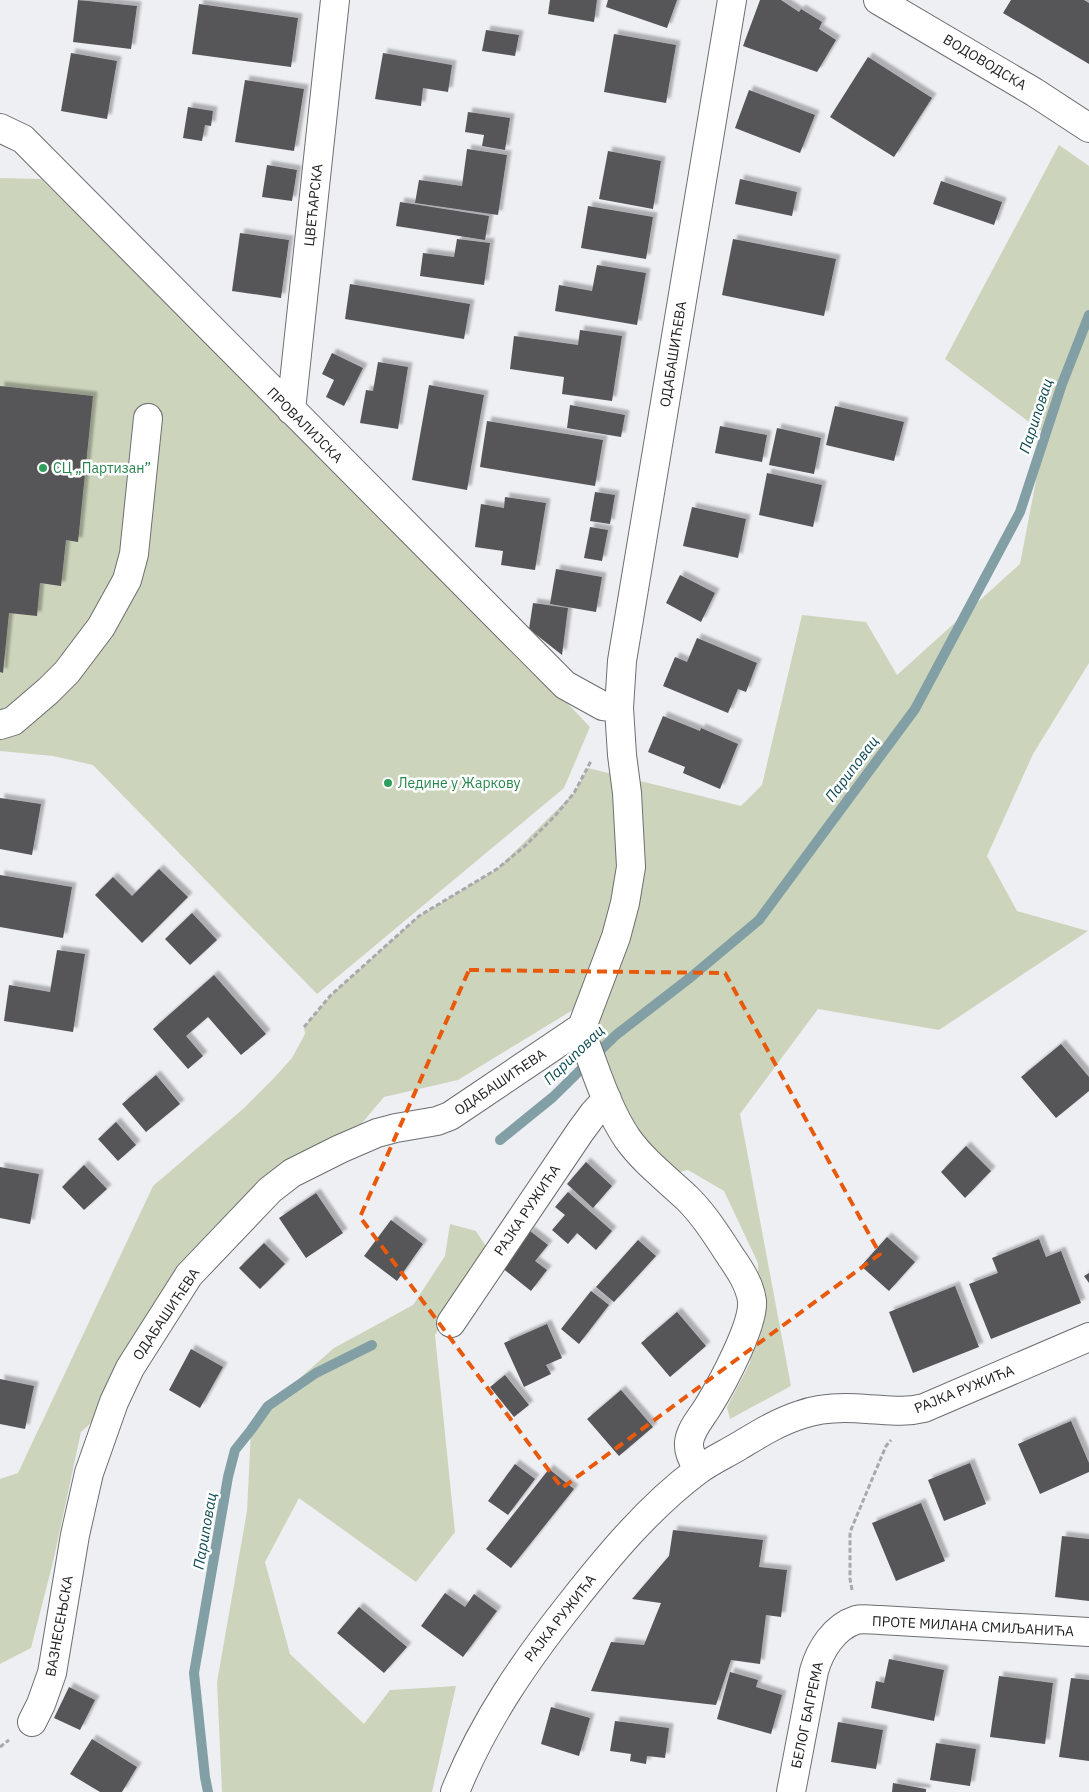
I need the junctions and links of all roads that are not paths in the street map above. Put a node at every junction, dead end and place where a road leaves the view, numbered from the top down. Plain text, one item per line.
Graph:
1 (335, 0) edge
2 (732, 0) edge
3 (878, 0) edge
4 (0, 128) edge
5 (1089, 128) edge
6 (291, 410) junction
7 (148, 418) dead end
8 (619, 708) junction
9 (0, 725) edge
10 (582, 1032) junction
11 (607, 1099) junction
12 (452, 1323) dead end
13 (1089, 1337) edge
14 (698, 1470) junction
15 (71, 1556) joint
16 (857, 1620) joint
17 (1089, 1632) edge
18 (32, 1722) dead end
19 (455, 1792) edge
20 (791, 1792) edge

1 - 6 street, ЦВЕЋАРСКА
2 - 8 street, ОДАБАШИЋЕВА
3 - 5 street, ВОДОВОДСКА
4 - 6 street, ПРОВАЛИЈСКА
6 - 8 street, ПРОВАЛИЈСКА
7 - 9 street
8 - 10 street, ОДАБАШИЋЕВА
10 - 11 street
10 - 15 street, ОДАБАШИЋЕВА
11 - 12 street, РАЈКА РУЖИЋА
11 - 14 street
13 - 14 street, РАЈКА РУЖИЋА
14 - 19 street, РАЈКА РУЖИЋА
15 - 18 street, ВАЗНЕСЕЊСКА
16 - 17 street, ПРОТЕ МИЛАНА СМИЉАНИЋА
16 - 20 street, БЕЛОГ БАГРЕМА

